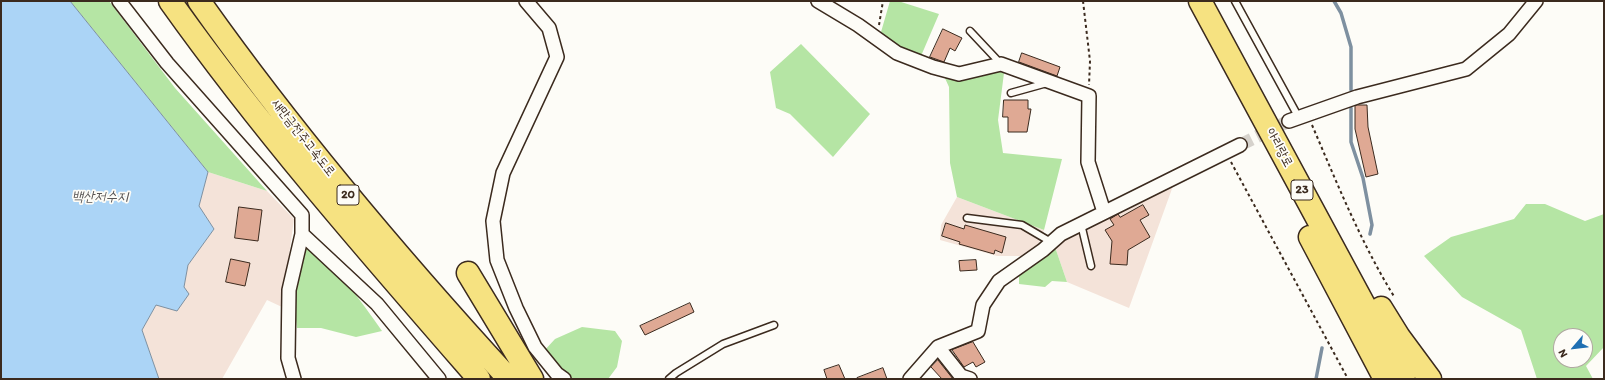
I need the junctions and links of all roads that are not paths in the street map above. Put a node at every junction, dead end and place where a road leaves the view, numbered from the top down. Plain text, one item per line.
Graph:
1 (119, 1) edge
2 (170, 1) edge
3 (199, 1) edge
4 (526, 1) edge
5 (818, 1) edge
6 (1183, 1) edge
7 (1200, 1) edge
8 (1235, 1) edge
9 (1536, 1) edge
10 (970, 31) dead end
11 (1001, 64) junction
12 (1050, 82) junction
13 (1011, 93) dead end
14 (1299, 118) joint
15 (1240, 145) tunnel mouth
16 (1104, 212) junction
17 (967, 218) dead end
18 (1081, 224) junction
19 (302, 234) junction
20 (1326, 236) junction
21 (1051, 242) junction
22 (1091, 266) dead end
23 (468, 273) dead end
24 (774, 325) dead end
25 (938, 347) junction
26 (1379, 374) edge
27 (294, 379) edge
28 (439, 379) edge
29 (479, 379) edge
30 (509, 379) edge
31 (532, 379) edge
32 (564, 379) edge
33 (669, 379) edge
34 (910, 379) edge
35 (970, 379) edge
36 (1404, 379) edge
37 (1430, 379) edge

1 - 19 street
2 - 29 highway, 새만금전주고속도로 / 20
3 - 30 highway, 새만금전주고속도로 / 20
4 - 32 street
5 - 11 street
6 - 26 highway, 아리랑로 / 23
7 - 20 highway, 아리랑로 / 23
8 - 14 lane
9 - 14 street
10 - 11 lane
11 - 12 street
12 - 13 lane
12 - 16 street
15 - 16 street
16 - 18 street
17 - 21 lane
18 - 21 street
18 - 22 lane
19 - 27 street
19 - 28 street
20 - 36 highway, 아리랑로 / 23
20 - 37 highway
21 - 25 street
23 - 31 highway
24 - 33 lane
25 - 34 street
25 - 35 street

